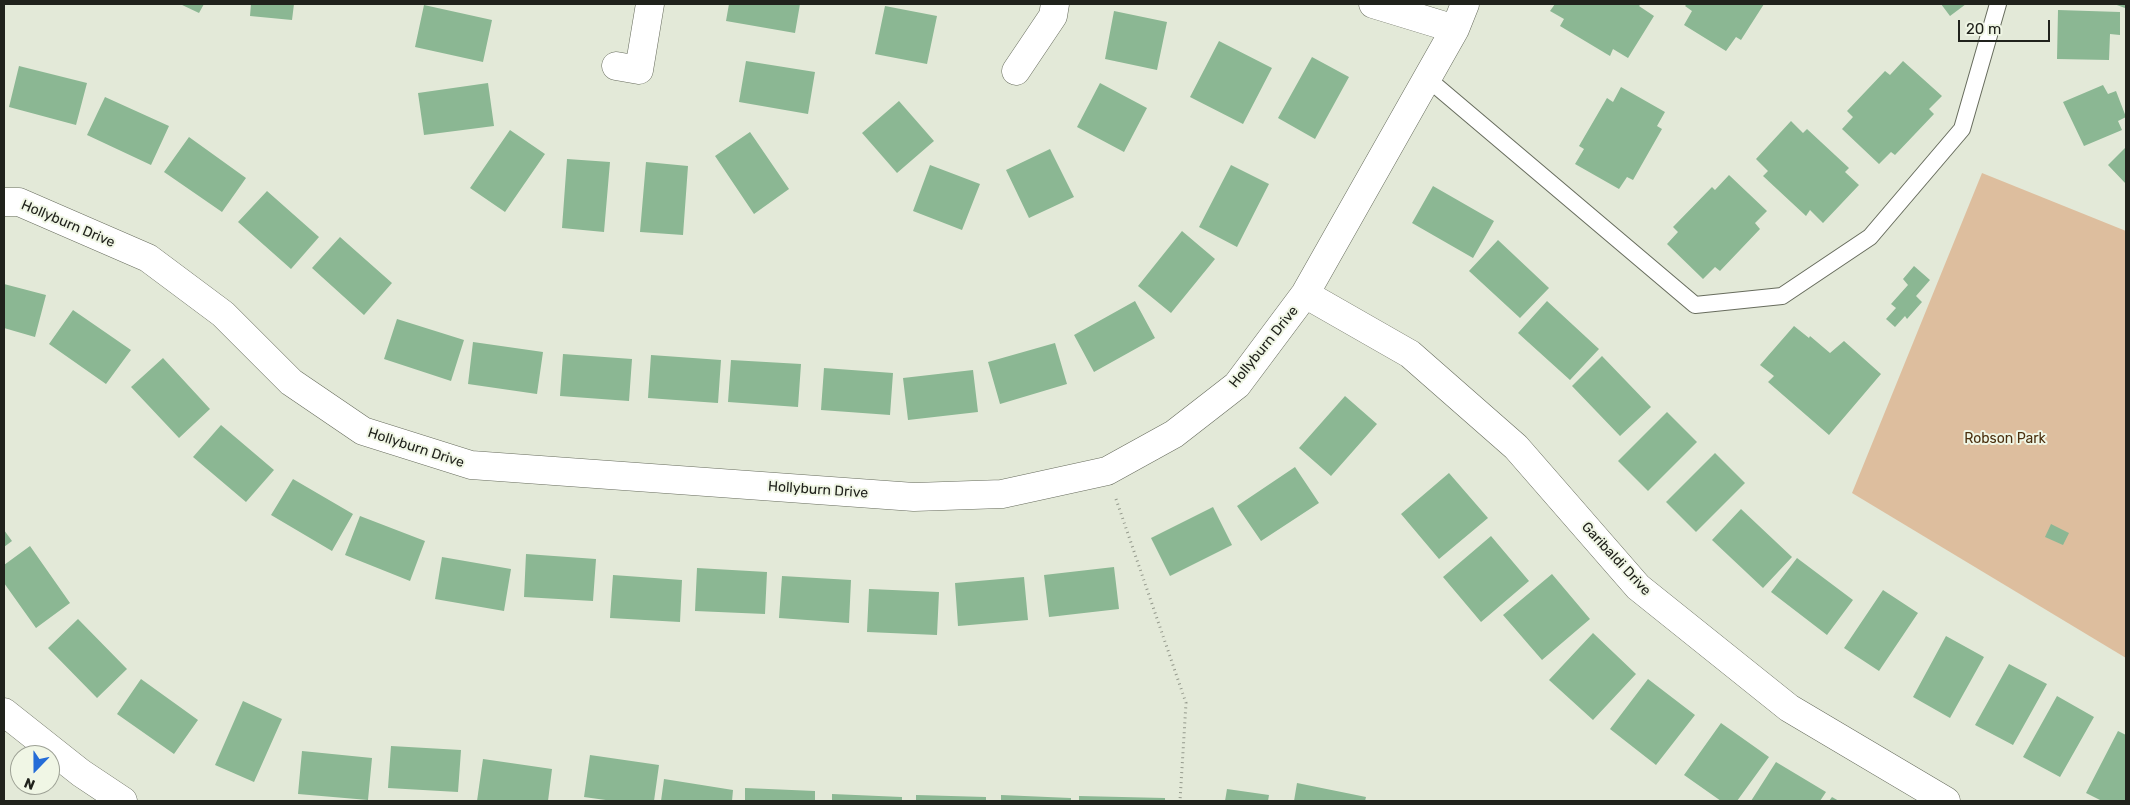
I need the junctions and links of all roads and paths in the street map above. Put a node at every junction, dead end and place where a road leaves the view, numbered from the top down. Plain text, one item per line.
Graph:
1 (650, 4) edge
2 (1055, 4) edge
3 (1373, 4) edge
4 (1465, 4) edge
5 (1998, 4) edge
6 (1455, 30) junction
7 (616, 66) dead end
8 (1016, 71) dead end
9 (1428, 79) junction
10 (4, 202) edge
11 (1306, 294) junction
12 (1115, 494) dead end
13 (4, 712) edge
14 (123, 801) edge
15 (1180, 801) edge
16 (1946, 801) edge

1 - 7 street
2 - 8 street
3 - 6 street
4 - 6 street, Hollyburn Drive
5 - 9 lane
6 - 9 street, Hollyburn Drive
9 - 11 street, Hollyburn Drive
10 - 11 street, Hollyburn Drive
11 - 16 street, Garibaldi Drive
12 - 15 path
13 - 14 street

